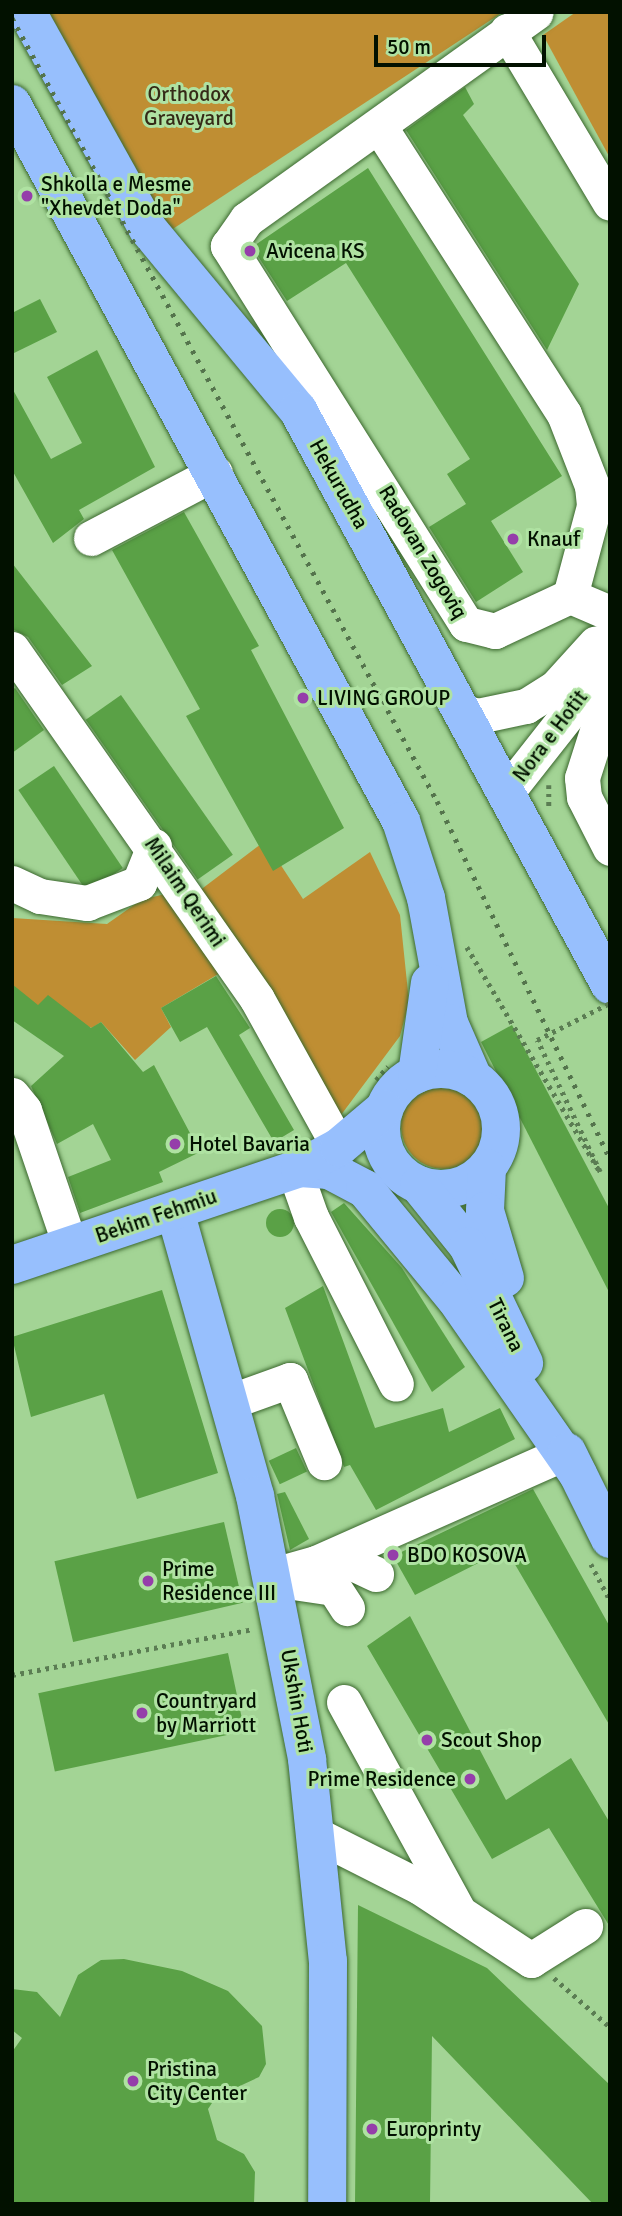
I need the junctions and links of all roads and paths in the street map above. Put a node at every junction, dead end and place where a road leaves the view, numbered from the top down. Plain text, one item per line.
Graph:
1 (27, 12) edge
2 (536, 12) edge
3 (507, 31) junction
4 (12, 104) edge
5 (382, 129) junction
6 (610, 203) edge
7 (215, 473) junction
8 (91, 538) dead end
9 (570, 596) junction
10 (610, 613) edge
11 (610, 626) edge
12 (12, 649) edge
13 (605, 652) edge
14 (463, 712) junction
15 (506, 793) junction
16 (607, 836) edge
17 (154, 846) junction
18 (12, 883) edge
19 (448, 939) junction
20 (610, 985) edge
21 (610, 1003) edge
22 (418, 1074) junction
23 (473, 1078) junction
24 (12, 1095) edge
25 (384, 1109) junction
26 (338, 1147) junction
27 (297, 1168) junction
28 (487, 1168) junction
29 (411, 1180) junction
30 (175, 1211) junction
31 (70, 1245) junction
32 (12, 1265) edge
33 (396, 1384) dead end
34 (229, 1402) junction
35 (570, 1460) junction
36 (324, 1462) dead end
37 (610, 1539) edge
38 (376, 1574) dead end
39 (283, 1581) junction
40 (347, 1608) dead end
41 (267, 1626) dead end
42 (12, 1675) edge
43 (345, 1702) dead end
44 (317, 1835) junction
45 (458, 1910) junction
46 (585, 1926) dead end
47 (531, 1959) junction
48 (610, 2026) edge
49 (327, 2204) edge

1 - 14 main road, Hekurudha
2 - 3 street, Radovan Zogoviq
3 - 5 street, Radovan Zogoviq
3 - 6 street
4 - 7 main road
5 - 9 street
5 - 9 street, Radovan Zogoviq
7 - 8 street
7 - 19 main road
9 - 10 street
11 - 14 street, Nora e Hotit
12 - 17 street, Milaim Qerimi
13 - 15 street, Nora e Hotit
13 - 16 street
14 - 15 main road, Hekurudha
15 - 20 main road, Hekurudha
17 - 18 street
17 - 26 street, Milaim Qerimi
19 - 21 path, bridge
19 - 22 main road
19 - 23 main road
22 - 23 main road
22 - 25 main road
23 - 28 main road
24 - 31 street
25 - 26 main road, Bekim Fehmiu
25 - 29 main road
26 - 27 main road, Bekim Fehmiu
27 - 29 main road, Bekim Fehmiu
27 - 30 main road, Bekim Fehmiu
27 - 33 street
27 - 35 main road
28 - 29 main road
28 - 35 main road, Tirana
29 - 35 main road, Tirana
30 - 31 main road, Bekim Fehmiu
30 - 34 main road, Ukshin Hoti
31 - 32 main road, Bekim Fehmiu
34 - 36 street
34 - 39 main road, Ukshin Hoti
35 - 37 main road, Tirana
35 - 39 street
38 - 39 street
39 - 40 street
39 - 44 main road, Ukshin Hoti
41 - 42 path
43 - 45 street
44 - 45 street
44 - 49 main road, Ukshin Hoti
45 - 47 street
46 - 47 street
47 - 48 path

